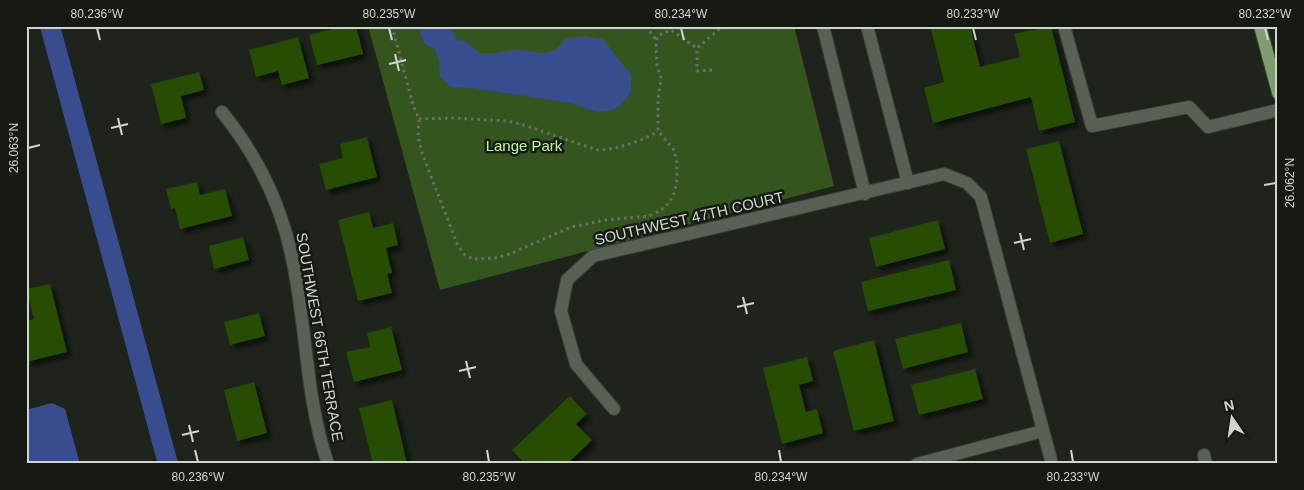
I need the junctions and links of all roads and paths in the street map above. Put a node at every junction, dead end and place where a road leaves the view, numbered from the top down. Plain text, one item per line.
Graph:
1 (392, 26) edge
2 (646, 26) edge
3 (723, 26) edge
4 (823, 26) edge
5 (867, 26) edge
6 (1064, 26) edge
7 (1263, 27) edge
8 (656, 40) junction
9 (697, 48) junction
10 (712, 70) dead end
11 (1278, 93) edge
12 (1278, 110) edge
13 (222, 112) dead end
14 (419, 119) junction
15 (658, 131) junction
16 (908, 183) junction
17 (865, 194) junction
18 (614, 409) dead end
19 (1043, 431) junction
20 (328, 464) edge
21 (917, 464) edge
22 (1052, 464) edge

1 - 14 path
2 - 8 path
3 - 9 path
4 - 17 street
5 - 16 street
6 - 12 street
7 - 11 main road
8 - 9 path
8 - 15 path
9 - 10 path
13 - 20 street, SOUTHWEST 66TH TERRACE
14 - 15 path
14 - 15 path
16 - 17 street, SOUTHWEST 47TH COURT
16 - 19 street, SOUTHWEST 47TH COURT
17 - 18 street, SOUTHWEST 47TH COURT
19 - 21 street
19 - 22 street

